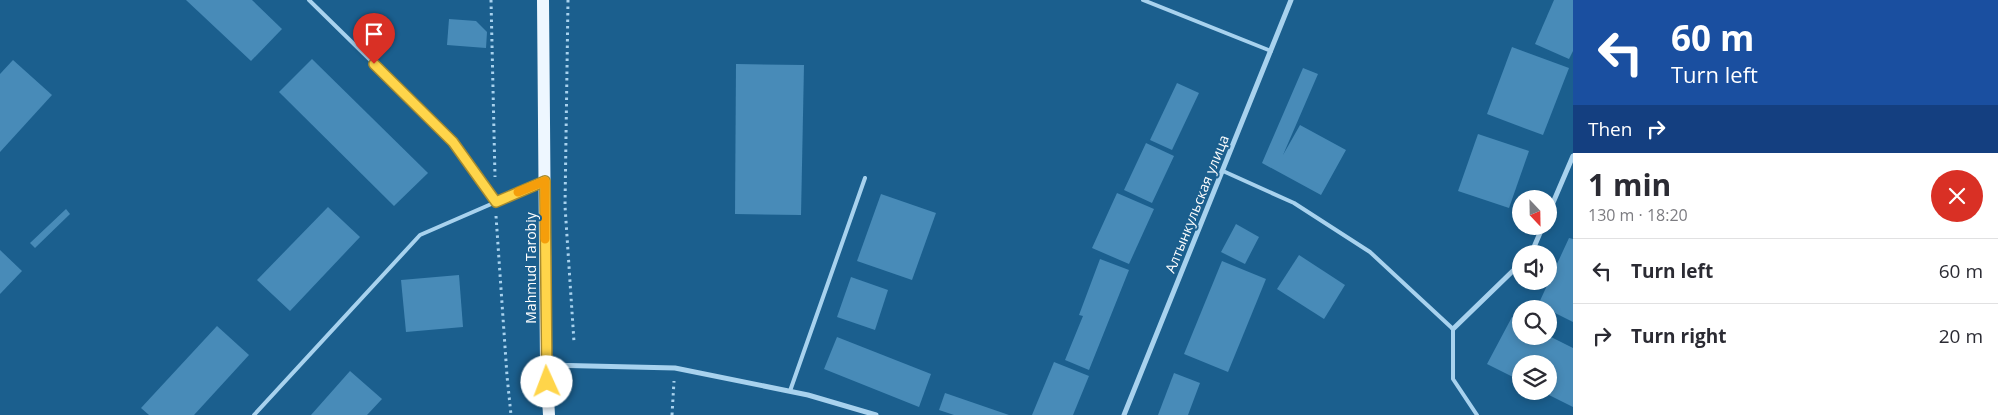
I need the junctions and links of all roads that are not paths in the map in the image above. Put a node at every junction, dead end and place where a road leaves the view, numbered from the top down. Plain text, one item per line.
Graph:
1 (309, 0) edge
2 (543, 0) edge
3 (1143, 0) edge
4 (1291, 0) edge
5 (1271, 51) junction
6 (1573, 156) edge
7 (1223, 171) junction
8 (865, 178) dead end
9 (545, 181) junction
10 (1558, 191) edge
11 (496, 202) junction
12 (1512, 272) edge
13 (1453, 329) junction
14 (546, 365) junction
15 (790, 391) junction
16 (254, 415) edge
17 (549, 415) edge
18 (876, 415) edge
19 (1124, 415) edge
20 (1477, 415) edge

1 - 11 lane
2 - 9 main road, Mahmud Tarobiy
3 - 5 lane
4 - 5 street, Алтынкульская улица
5 - 7 street, Алтынкульская улица
6 - 10 street
7 - 13 lane
7 - 19 street, Алтынкульская улица
8 - 15 lane
9 - 11 lane
9 - 14 main road, Mahmud Tarobiy
11 - 16 lane
12 - 13 street
13 - 20 lane
14 - 15 street
14 - 17 main road, Mahmud Tarobiy
15 - 18 street

